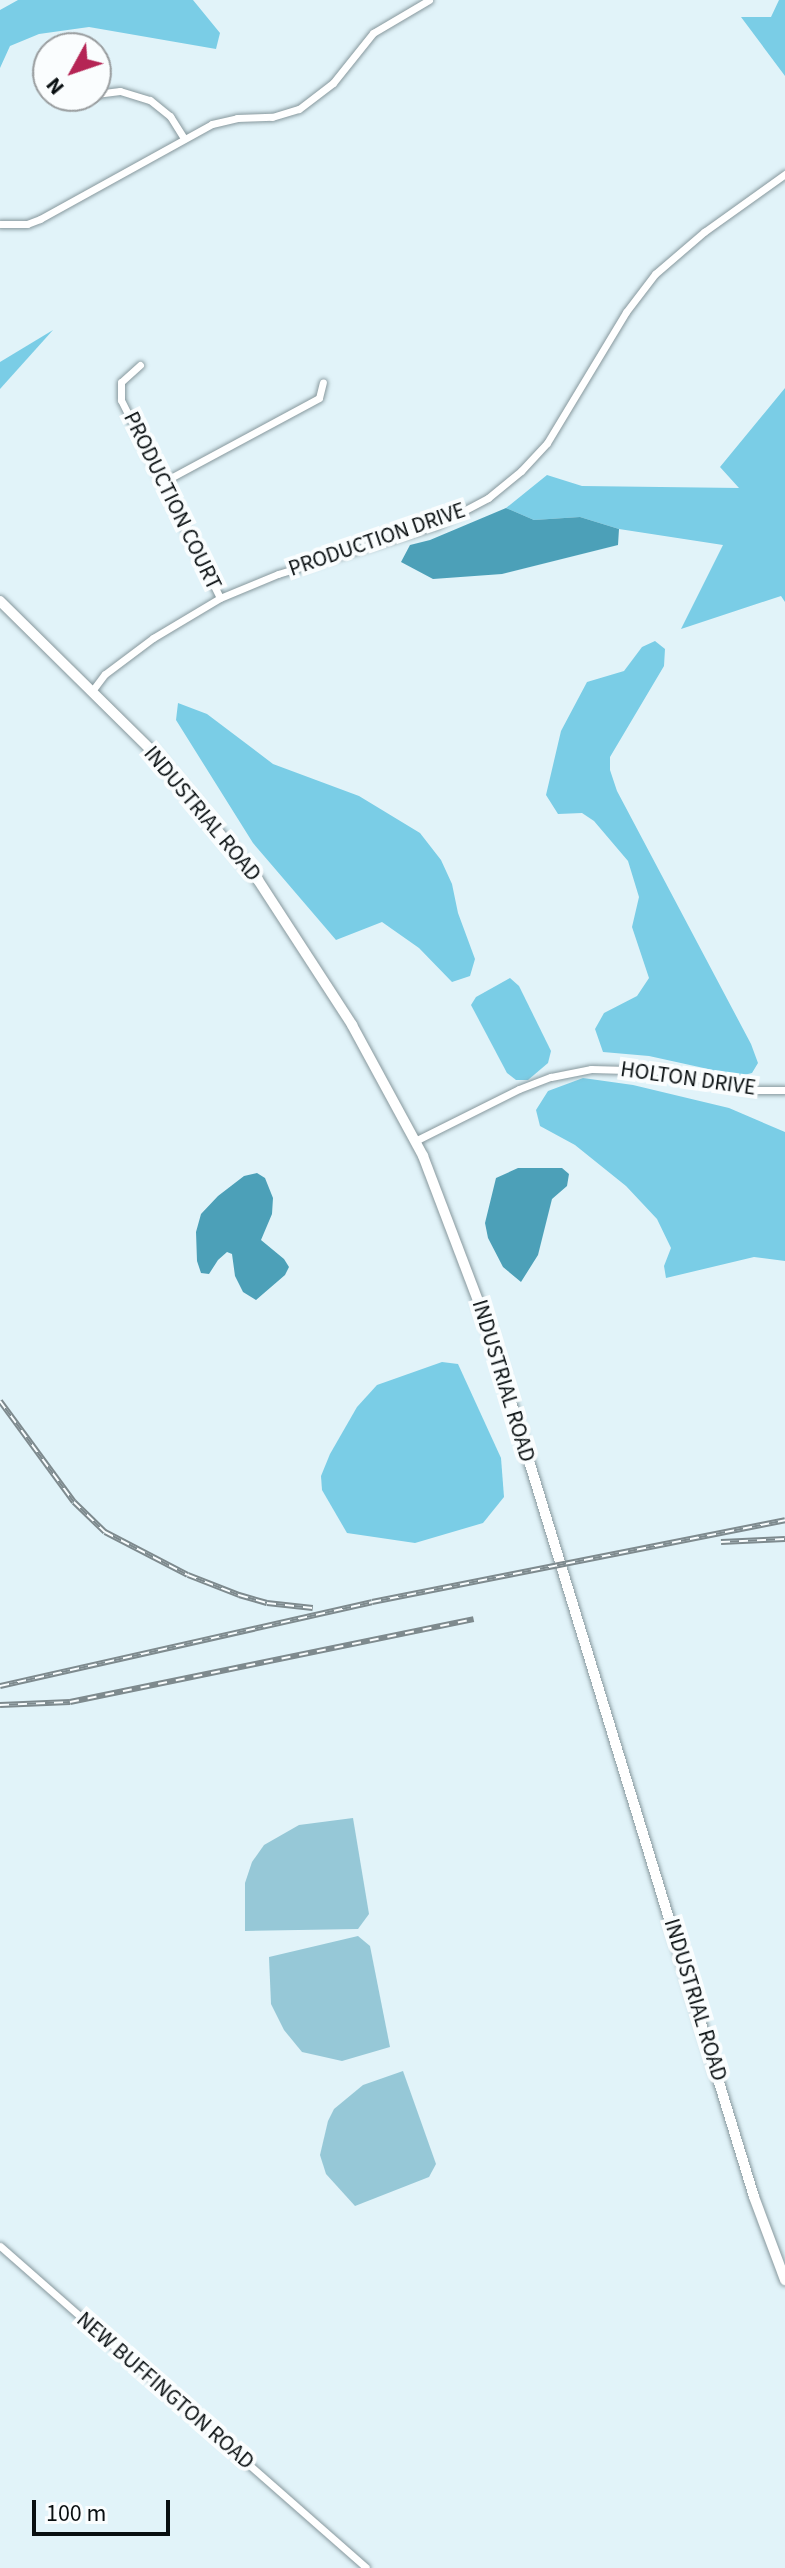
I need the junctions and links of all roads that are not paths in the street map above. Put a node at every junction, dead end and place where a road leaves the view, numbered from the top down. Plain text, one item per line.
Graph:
1 (409, 0) edge
2 (429, 0) edge
3 (413, 9) junction
4 (112, 92) edge
5 (183, 137) junction
6 (785, 174) edge
7 (0, 224) edge
8 (140, 365) dead end
9 (323, 382) dead end
10 (163, 482) junction
11 (220, 598) junction
12 (0, 601) edge
13 (92, 691) junction
14 (785, 1090) edge
15 (415, 1141) junction
16 (0, 2246) edge
17 (785, 2280) edge
18 (366, 2568) edge

1 - 3 street
2 - 3 street
3 - 5 street
4 - 5 street
5 - 7 street
6 - 11 street, PRODUCTION DRIVE
8 - 10 street, PRODUCTION COURT
9 - 10 street
10 - 11 street, PRODUCTION COURT
11 - 13 street, PRODUCTION DRIVE
12 - 13 main road, INDUSTRIAL ROAD
13 - 15 main road, INDUSTRIAL ROAD
14 - 15 street, HOLTON DRIVE
15 - 17 main road, INDUSTRIAL ROAD
16 - 18 street, NEW BUFFINGTON ROAD

